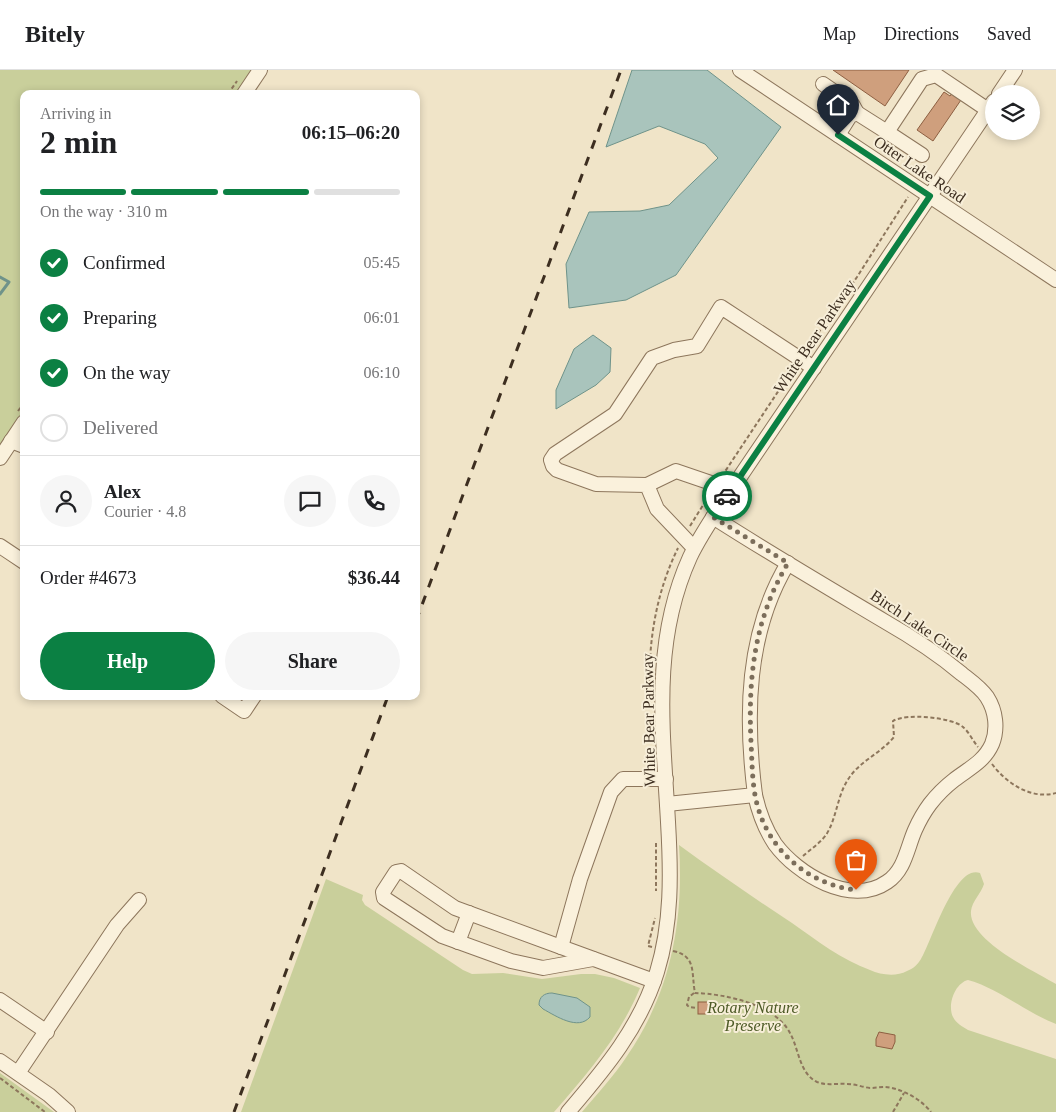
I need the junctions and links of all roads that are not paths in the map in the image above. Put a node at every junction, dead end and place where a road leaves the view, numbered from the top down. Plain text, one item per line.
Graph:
1 (260, 70) edge
2 (740, 70) edge
3 (1015, 70) edge
4 (823, 84) dead end
5 (1005, 85) edge
6 (247, 90) edge
7 (985, 103) edge
8 (857, 113) junction
9 (985, 115) edge
10 (887, 132) junction
11 (838, 135) junction
12 (922, 155) dead end
13 (930, 196) junction
14 (1056, 280) edge
15 (814, 368) junction
16 (18, 444) edge
17 (0, 458) edge
18 (647, 485) junction
19 (728, 495) junction
20 (713, 517) junction
21 (0, 546) edge
22 (694, 548) junction
23 (20, 559) edge
24 (788, 563) junction
25 (228, 700) edge
26 (251, 700) edge
27 (666, 779) junction
28 (755, 795) junction
29 (667, 804) junction
30 (139, 900) dead end
31 (469, 913) junction
32 (458, 942) junction
33 (561, 947) junction
34 (593, 959) junction
35 (654, 981) junction
36 (0, 1000) edge
37 (47, 1032) junction
38 (0, 1061) edge
39 (18, 1073) junction
40 (68, 1112) edge
41 (568, 1112) edge

1 - 6 street
2 - 11 street, Otter Lake Road
3 - 5 street
4 - 8 street
7 - 10 street
8 - 10 street
8 - 11 street
9 - 13 street, White Bear Parkway
10 - 12 street
11 - 13 street, Otter Lake Road
13 - 14 street, Otter Lake Road
13 - 15 street, White Bear Parkway
15 - 18 street
15 - 19 street, White Bear Parkway
16 - 17 street
18 - 19 street
18 - 22 street
19 - 20 street, White Bear Parkway
20 - 22 street, White Bear Parkway
20 - 24 street, Birch Lake Circle
21 - 23 street
22 - 27 street, White Bear Parkway
24 - 28 street
24 - 28 street, Birch Lake Circle
25 - 26 street
27 - 29 street, White Bear Parkway
27 - 33 street
28 - 29 street
29 - 35 street, White Bear Parkway
30 - 37 street
31 - 32 street
31 - 32 street
31 - 33 street
32 - 34 street
33 - 34 street
34 - 35 street
35 - 41 street, White Bear Parkway
36 - 37 street
37 - 39 street
38 - 39 street
39 - 40 street

